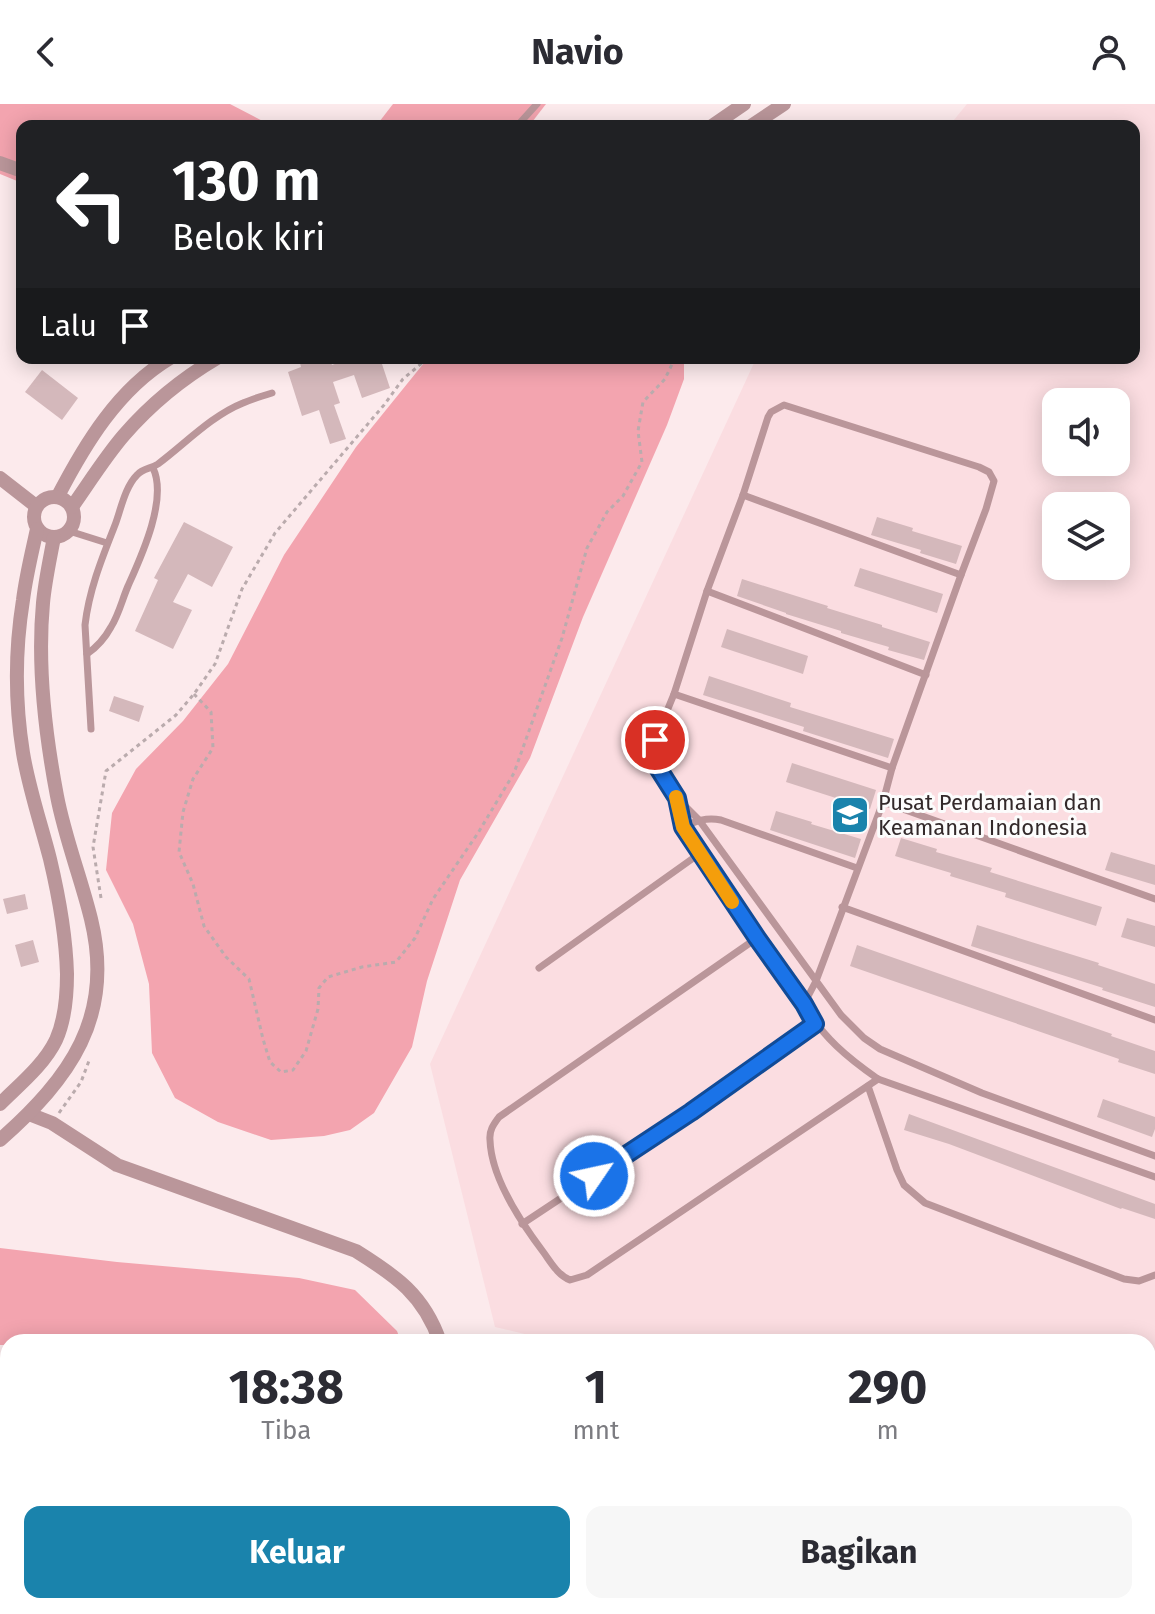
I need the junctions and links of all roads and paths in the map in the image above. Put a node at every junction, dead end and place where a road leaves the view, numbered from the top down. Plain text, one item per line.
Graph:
1 (537, 104) edge
2 (744, 104) edge
3 (784, 104) edge
4 (522, 120) edge
5 (721, 120) edge
6 (760, 120) edge
7 (162, 364) edge
8 (208, 364) edge
9 (421, 364) edge
10 (672, 364) edge
11 (272, 393) dead end
12 (153, 468) junction
13 (0, 478) edge
14 (743, 495) junction
15 (58, 496) junction
16 (36, 506) junction
17 (72, 507) junction
18 (37, 529) junction
19 (69, 531) junction
20 (54, 537) junction
21 (107, 543) junction
22 (961, 575) junction
23 (707, 591) junction
24 (87, 654) junction
25 (926, 675) junction
26 (194, 694) junction
27 (674, 694) junction
28 (91, 729) dead end
29 (892, 768) junction
30 (677, 798) junction
31 (883, 802) junction
32 (699, 820) junction
33 (683, 827) junction
34 (699, 854) junction
35 (857, 868) junction
36 (1155, 899) edge
37 (102, 903) dead end
38 (842, 907) junction
39 (757, 938) junction
40 (539, 968) dead end
41 (816, 981) junction
42 (804, 1004) junction
43 (1155, 1020) edge
44 (815, 1024) junction
45 (91, 1056) dead end
46 (878, 1079) junction
47 (868, 1086) junction
48 (7, 1088) edge
49 (0, 1104) edge
50 (29, 1114) junction
51 (52, 1123) junction
52 (0, 1140) edge
53 (1155, 1156) edge
54 (1155, 1177) edge
55 (522, 1224) junction
56 (1155, 1275) edge
57 (437, 1334) edge

1 - 4 lane
2 - 5 street
3 - 6 street
7 - 15 street
8 - 17 street
9 - 26 path
10 - 26 path
11 - 12 lane
12 - 21 lane
12 - 24 lane
13 - 16 street
14 - 22 lane
14 - 22 lane
14 - 23 lane
15 - 16 street
15 - 17 street
16 - 18 street
17 - 19 street
18 - 20 street
18 - 48 street
19 - 20 street
19 - 21 lane
20 - 50 street
21 - 24 lane
22 - 25 lane
23 - 25 lane
23 - 27 lane
24 - 28 lane
25 - 29 lane
26 - 37 path
27 - 29 lane
27 - 30 lane
29 - 31 lane
30 - 32 lane
30 - 33 lane
31 - 35 lane
31 - 36 lane
32 - 33 lane
32 - 35 lane
32 - 41 lane
33 - 34 lane
34 - 39 lane
34 - 40 lane
35 - 38 lane
38 - 41 lane
38 - 43 lane
39 - 42 lane
39 - 55 lane
41 - 42 lane
41 - 53 lane
42 - 44 lane
44 - 46 lane
44 - 55 lane
45 - 51 path
46 - 47 lane
46 - 54 lane
47 - 55 lane
47 - 56 lane
48 - 49 street
50 - 51 street
50 - 52 street
51 - 57 street

